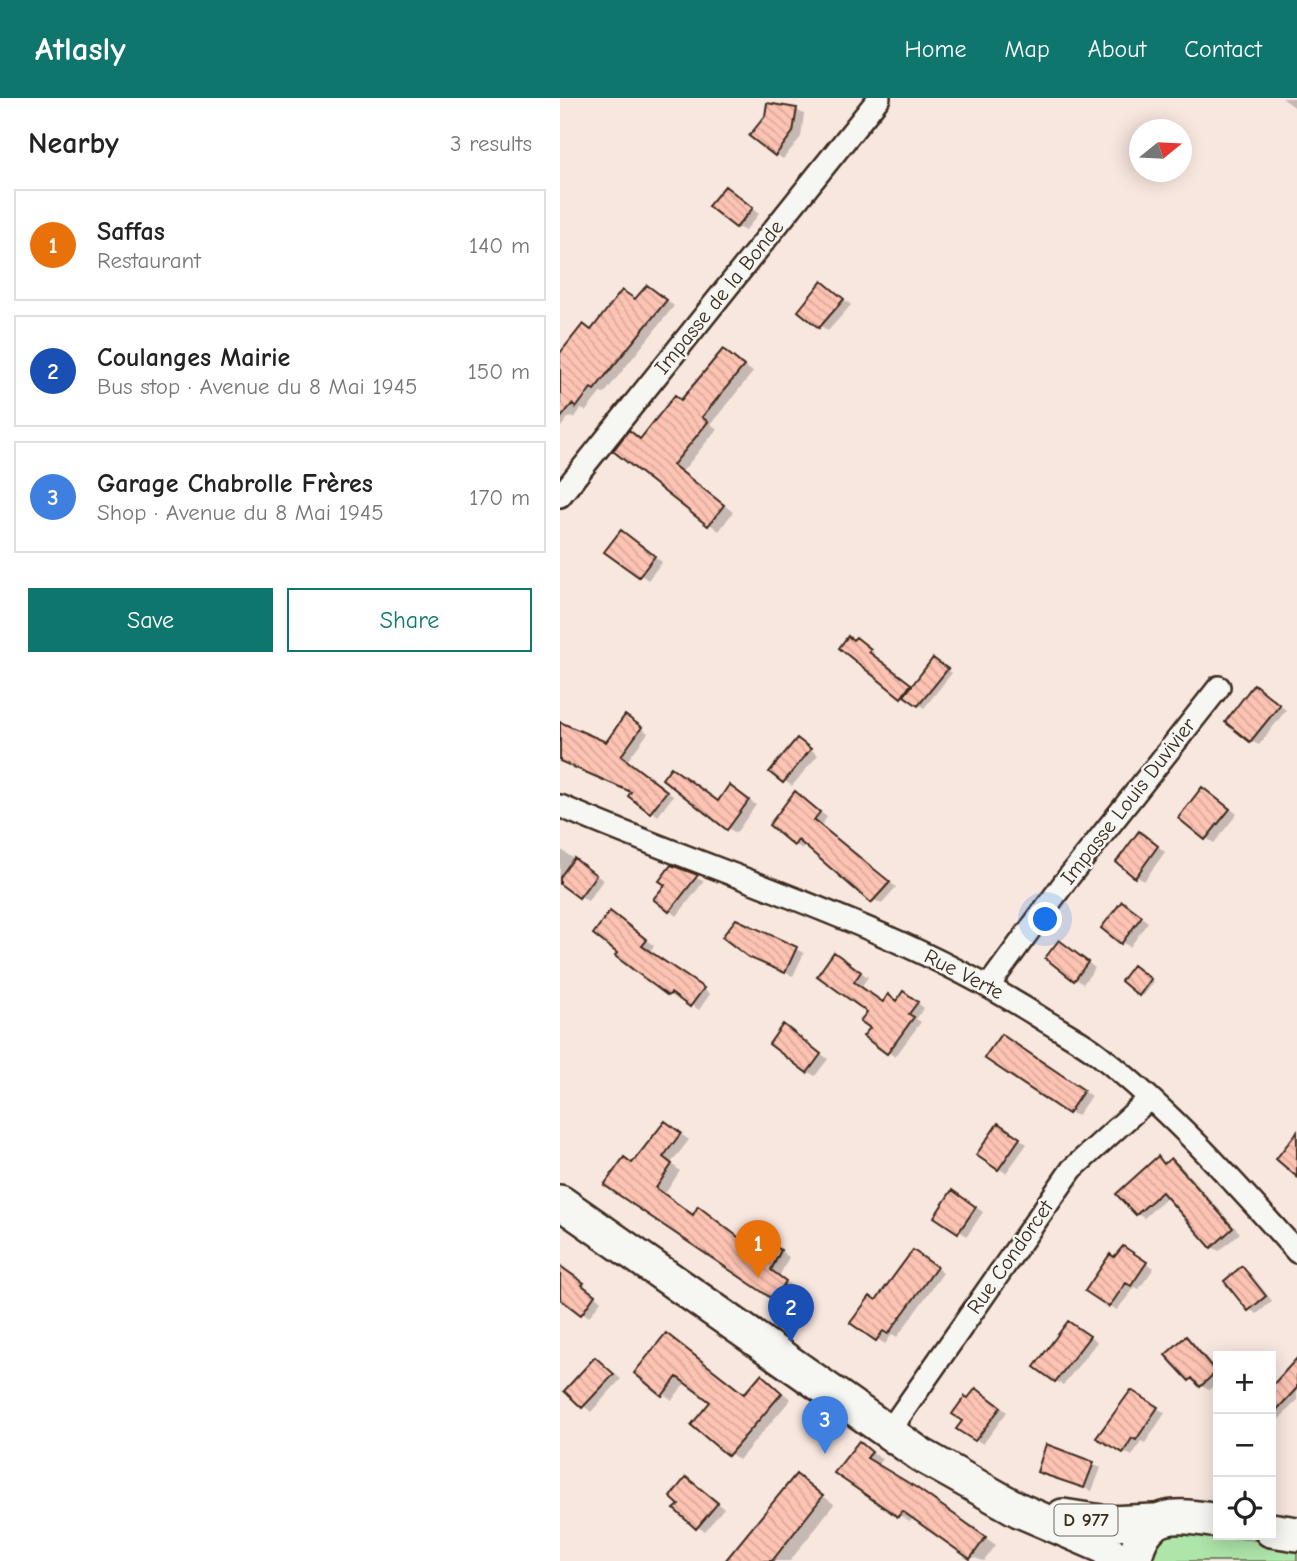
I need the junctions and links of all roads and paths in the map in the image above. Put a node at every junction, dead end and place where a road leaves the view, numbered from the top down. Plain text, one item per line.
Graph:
1 (879, 98) edge
2 (560, 496) edge
3 (1219, 687) dead end
4 (560, 806) edge
5 (990, 984) junction
6 (1149, 1099) junction
7 (560, 1202) edge
8 (1297, 1252) edge
9 (892, 1432) junction
10 (1019, 1510) junction
11 (1213, 1520) edge
12 (1154, 1521) junction
13 (1276, 1531) edge
14 (1297, 1534) edge
15 (1116, 1561) edge
16 (1134, 1561) edge

1 - 2 street, Impasse de la Bonde
3 - 5 street, Impasse Louis Duvivier
4 - 5 street, Rue Verte
5 - 6 street, Rue Verte
6 - 8 street, Rue Verte
6 - 9 street, Rue Condorcet
7 - 9 main road, D 977
9 - 10 main road, D 977
10 - 12 main road, D 977
10 - 15 main road, D 977
11 - 12 main road
12 - 16 main road
13 - 14 main road

